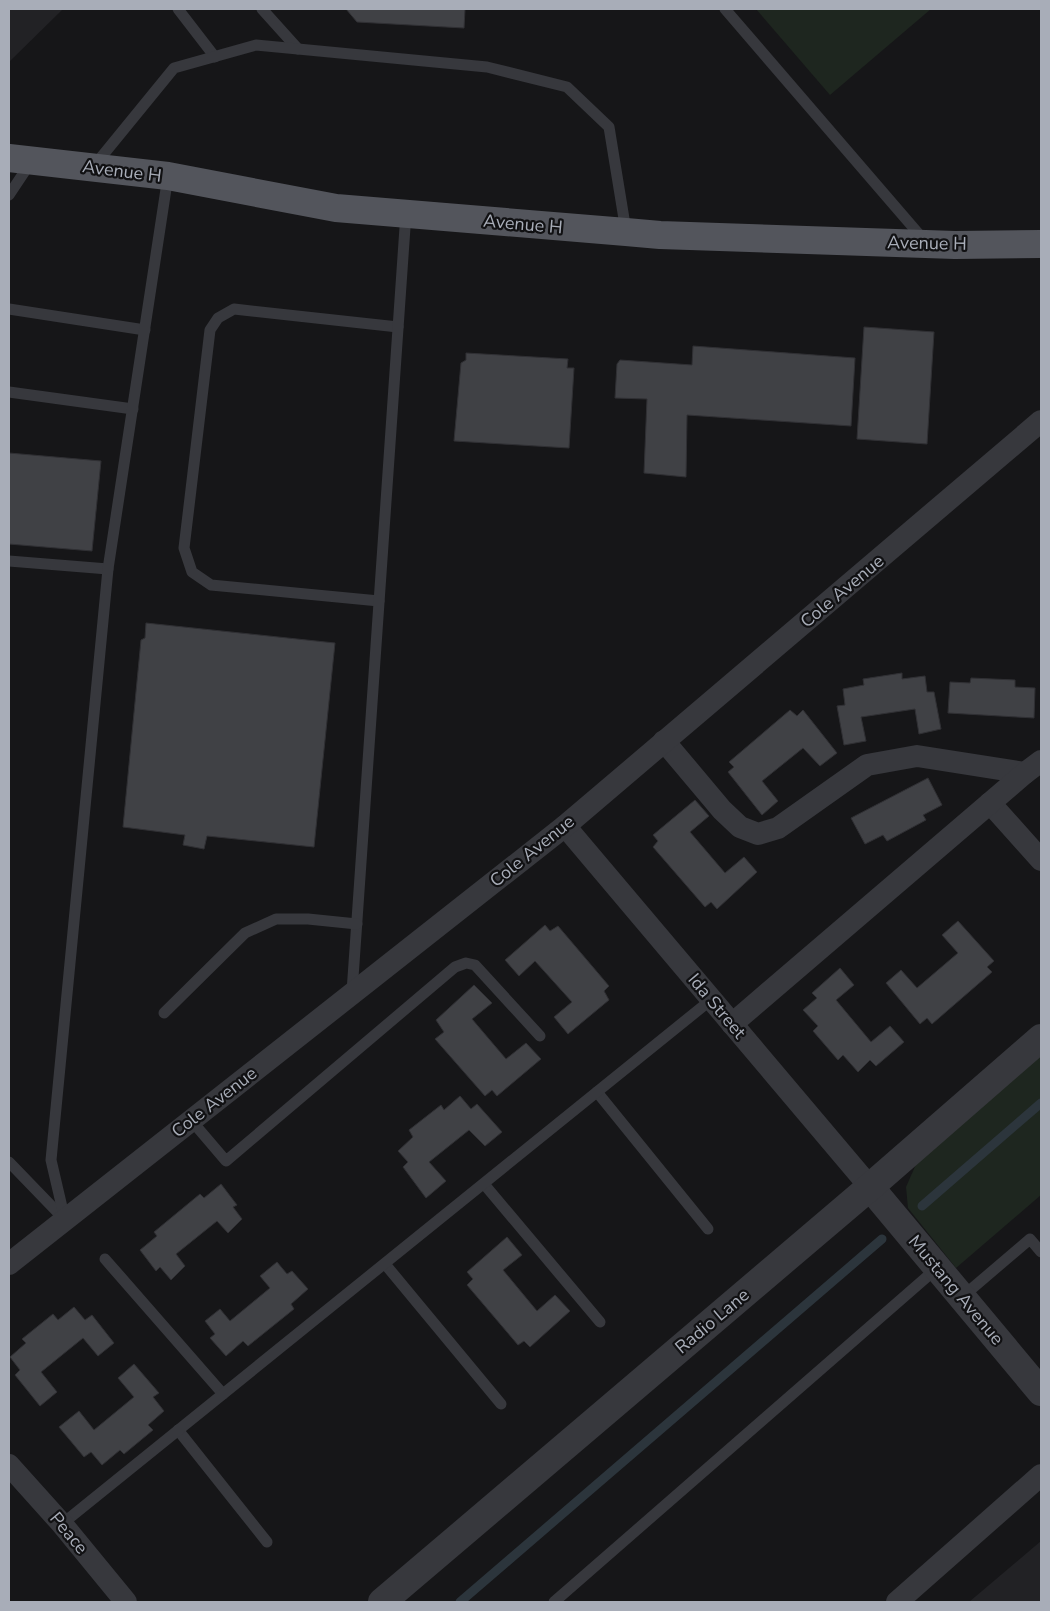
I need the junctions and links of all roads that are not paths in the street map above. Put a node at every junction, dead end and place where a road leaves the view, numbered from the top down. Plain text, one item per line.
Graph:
1 (178, 9) edge
2 (262, 9) edge
3 (725, 9) edge
4 (298, 49) junction
5 (215, 57) junction
6 (20, 159) edge
7 (93, 168) junction
8 (168, 176) junction
9 (9, 195) edge
10 (406, 214) junction
11 (626, 232) junction
12 (927, 244) junction
13 (1041, 244) edge
14 (9, 310) edge
15 (398, 327) junction
16 (145, 330) junction
17 (9, 392) edge
18 (133, 409) junction
19 (1041, 421) edge
20 (9, 561) edge
21 (108, 569) junction
22 (379, 601) junction
23 (664, 742) junction
24 (1033, 767) edge
25 (990, 803) junction
26 (565, 826) junction
27 (1041, 860) edge
28 (357, 924) junction
29 (352, 994) junction
30 (712, 999) junction
31 (164, 1013) dead end
32 (732, 1024) junction
33 (540, 1036) dead end
34 (1041, 1038) edge
35 (597, 1092) junction
36 (191, 1120) junction
37 (9, 1162) edge
38 (484, 1184) junction
39 (870, 1187) junction
40 (65, 1220) junction
41 (708, 1229) dead end
42 (1041, 1252) edge
43 (105, 1259) dead end
44 (9, 1264) edge
45 (384, 1264) junction
46 (938, 1268) junction
47 (962, 1297) junction
48 (600, 1322) dead end
49 (1034, 1379) edge
50 (223, 1394) junction
51 (502, 1404) dead end
52 (178, 1430) junction
53 (9, 1465) edge
54 (1041, 1475) edge
55 (62, 1524) junction
56 (267, 1542) dead end
57 (126, 1602) edge
58 (382, 1602) edge
59 (554, 1602) edge
60 (897, 1602) edge

1 - 5 lane
2 - 4 lane
3 - 12 lane
4 - 5 lane
4 - 11 lane
5 - 7 lane
6 - 7 main road, Avenue H
6 - 9 lane
7 - 8 main road, Avenue H
8 - 10 main road, Avenue H
8 - 16 lane
10 - 11 main road, Avenue H
10 - 15 lane
11 - 12 main road, Avenue H
12 - 13 main road, Avenue H
14 - 16 lane
15 - 22 lane
15 - 22 lane
16 - 18 lane
17 - 18 lane
18 - 21 lane
19 - 23 street, Cole Avenue
20 - 21 lane
21 - 40 lane
22 - 28 lane
23 - 24 street
23 - 26 street, Cole Avenue
24 - 25 street
25 - 27 street
25 - 32 street
26 - 29 street, Cole Avenue
26 - 30 street, Ida Street
28 - 29 lane
28 - 31 lane
29 - 36 street, Cole Avenue
30 - 32 street, Ida Street
30 - 35 lane
32 - 39 street, Ida Street
33 - 36 lane
34 - 39 street, Radio Lane
35 - 38 lane
35 - 41 lane
36 - 40 street, Cole Avenue
37 - 40 lane
38 - 45 lane
38 - 48 lane
39 - 46 street, Mustang Avenue
39 - 58 street, Radio Lane
40 - 44 street, Cole Avenue
42 - 47 lane
43 - 50 lane
45 - 50 lane
45 - 51 lane
46 - 47 street, Mustang Avenue
46 - 59 lane
47 - 49 street, Mustang Avenue
50 - 52 lane
52 - 55 lane
52 - 56 lane
53 - 55 street, Peace
54 - 60 street
55 - 57 street, Peace

